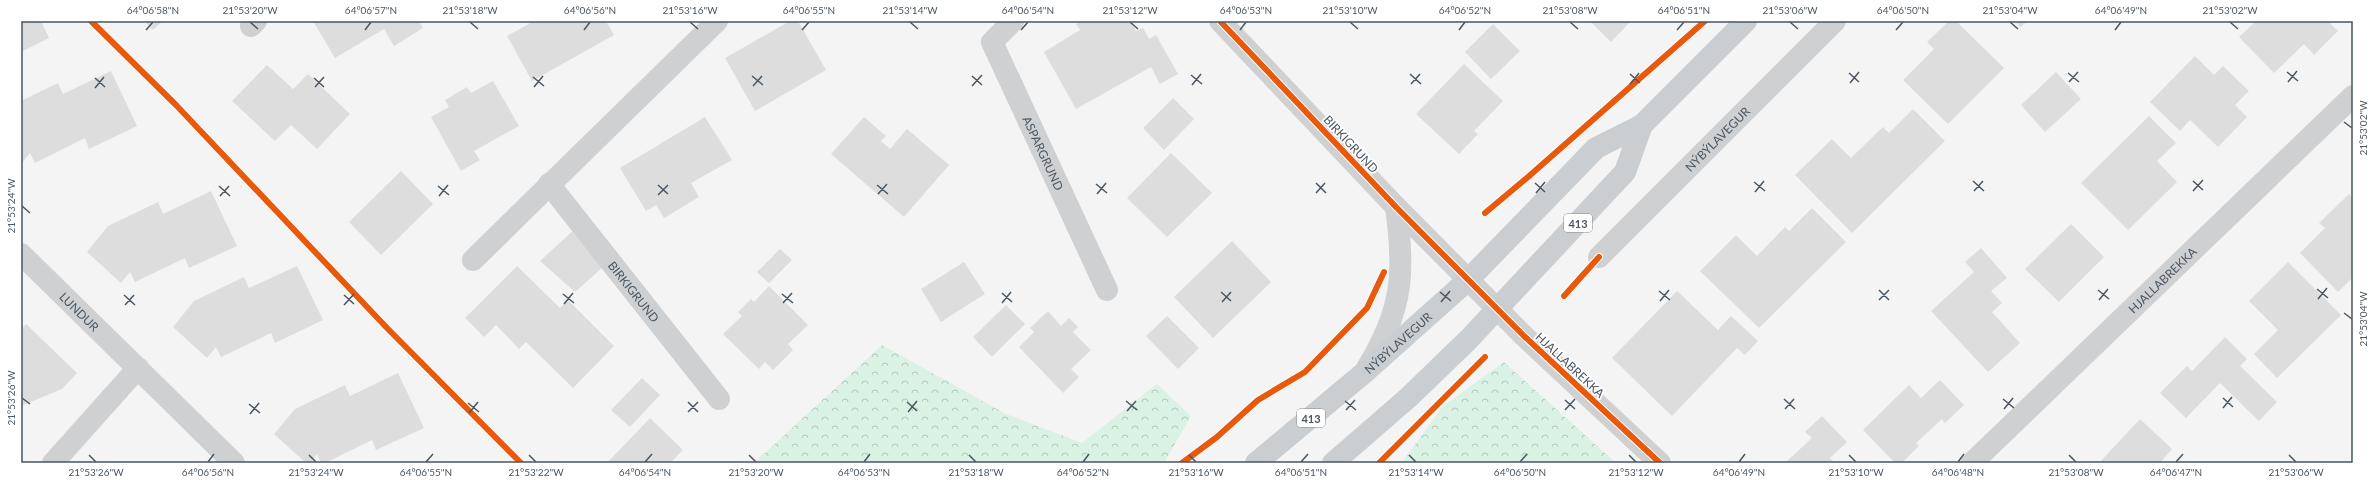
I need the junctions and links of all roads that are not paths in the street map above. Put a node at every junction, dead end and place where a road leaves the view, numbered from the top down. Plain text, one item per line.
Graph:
1 (718, 21) edge
2 (1013, 21) edge
3 (1220, 21) edge
4 (1746, 21) edge
5 (1835, 21) edge
6 (2353, 96) edge
7 (1642, 126) junction
8 (549, 184) junction
9 (1396, 207) junction
10 (21, 254) edge
11 (1599, 257) dead end
12 (473, 260) dead end
13 (1468, 280) junction
14 (1107, 290) dead end
15 (1497, 309) junction
16 (138, 368) junction
17 (1365, 372) junction
18 (719, 399) dead end
19 (53, 463) edge
20 (234, 463) edge
21 (1256, 463) edge
22 (1333, 463) edge
23 (1660, 463) edge
24 (1972, 463) edge

1 - 8 street
2 - 14 street, ASPARGRUND
3 - 9 street, BIRKIGRUND
4 - 7 main road, NÝBÝLAVEGUR / 413
5 - 11 street, NÝBÝLAVEGUR
6 - 24 street, HJALLABREKKA
7 - 13 main road, NÝBÝLAVEGUR / 413
7 - 15 main road, NÝBÝLAVEGUR / 413
8 - 12 street
8 - 18 street, BIRKIGRUND
9 - 13 street, BIRKIGRUND
9 - 17 street
10 - 16 street, LUNDUR
13 - 15 street, HJALLABREKKA
13 - 17 main road, NÝBÝLAVEGUR / 413
15 - 22 main road, NÝBÝLAVEGUR / 413
15 - 23 street, HJALLABREKKA
16 - 19 street
16 - 20 street, LUNDUR
17 - 21 main road, NÝBÝLAVEGUR / 413

